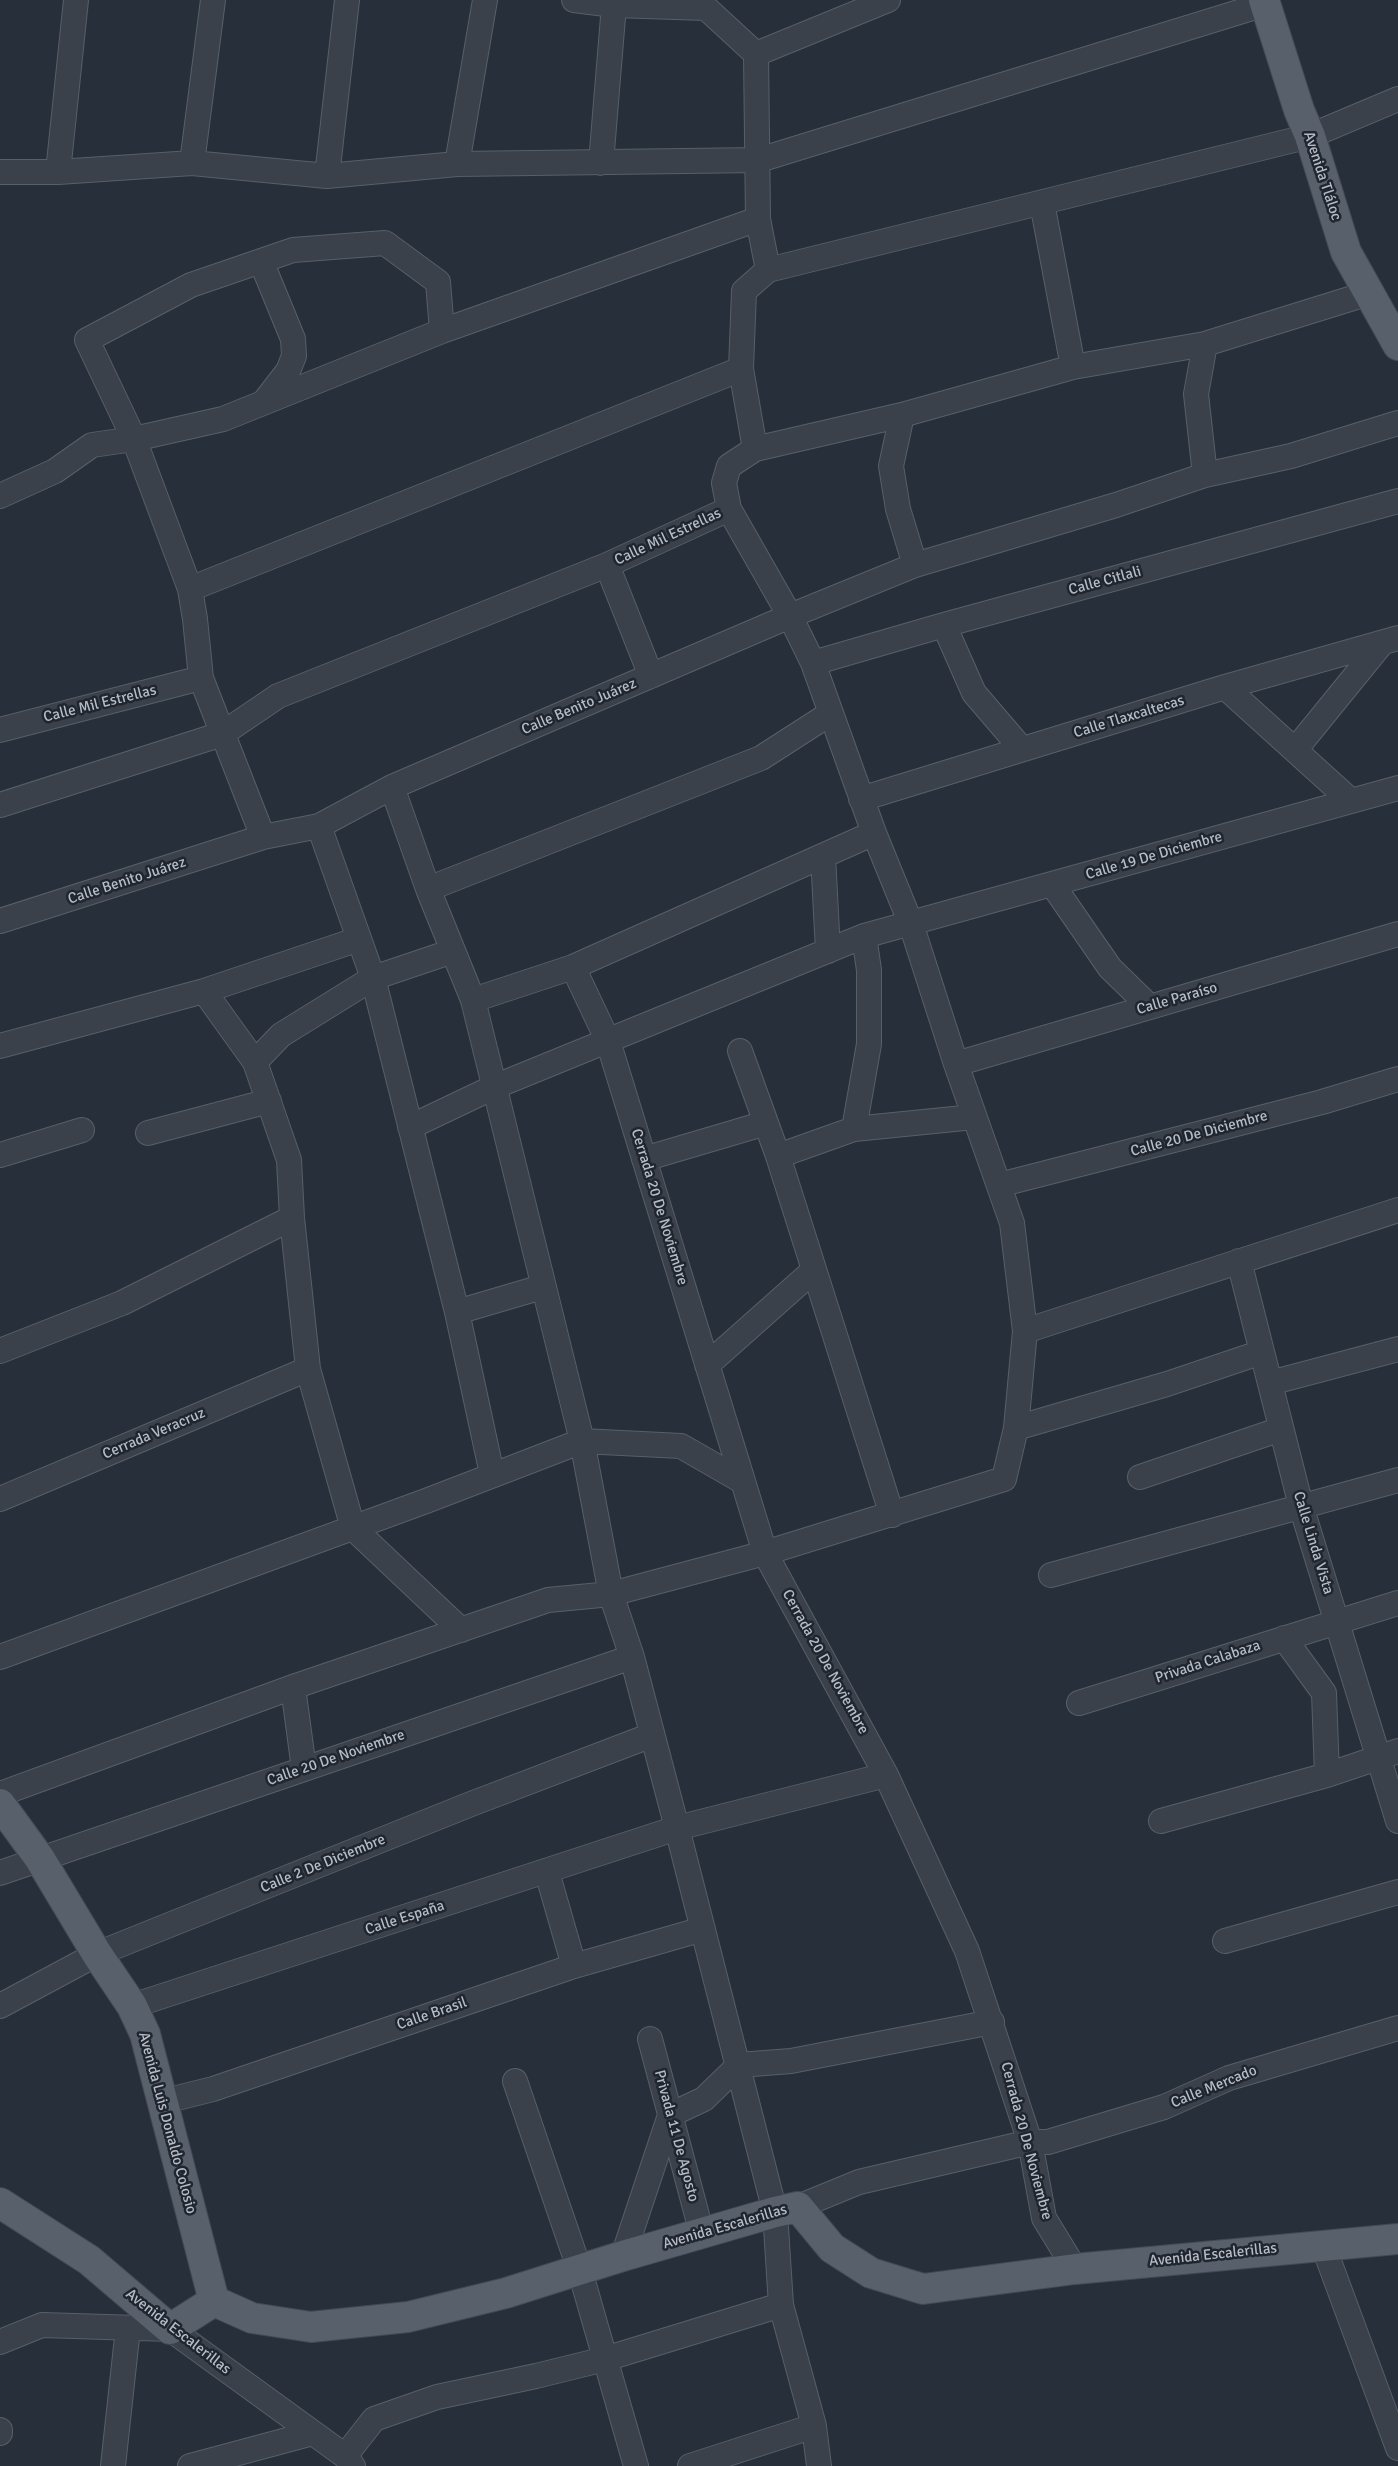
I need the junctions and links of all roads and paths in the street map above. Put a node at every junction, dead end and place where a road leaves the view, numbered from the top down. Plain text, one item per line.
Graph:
1 (76, 0) edge
2 (213, 0) edge
3 (347, 0) edge
4 (485, 0) edge
5 (573, 0) edge
6 (888, 0) edge
7 (1264, 2) edge
8 (704, 4) edge
9 (614, 5) junction
10 (756, 54) junction
11 (1398, 99) edge
12 (1310, 136) junction
13 (759, 160) junction
14 (192, 163) junction
15 (601, 163) junction
16 (457, 164) junction
17 (58, 171) junction
18 (0, 172) edge
19 (327, 176) junction
20 (1042, 203) junction
21 (758, 219) junction
22 (261, 261) junction
23 (768, 270) junction
24 (1369, 293) junction
25 (442, 331) junction
26 (1205, 344) junction
27 (1398, 345) edge
28 (1073, 367) junction
29 (741, 369) junction
30 (262, 403) junction
31 (902, 415) junction
32 (1398, 423) edge
33 (134, 439) junction
34 (755, 449) junction
35 (1205, 476) junction
36 (0, 496) edge
37 (1398, 501) edge
38 (729, 509) junction
39 (607, 565) junction
40 (915, 565) junction
41 (190, 589) junction
42 (790, 616) junction
43 (944, 625) junction
44 (1390, 640) edge
45 (813, 663) junction
46 (651, 676) junction
47 (201, 678) junction
48 (1225, 687) junction
49 (831, 713) junction
50 (0, 730) edge
51 (222, 734) junction
52 (1022, 749) junction
53 (1295, 750) junction
54 (392, 787) junction
55 (1398, 788) edge
56 (861, 799) junction
57 (1351, 801) junction
58 (0, 805) edge
59 (319, 826) junction
60 (874, 833) junction
61 (263, 837) junction
62 (822, 856) junction
63 (1052, 884) junction
64 (428, 889) junction
65 (0, 921) edge
66 (911, 924) junction
67 (1398, 934) edge
68 (864, 936) junction
69 (359, 939) junction
70 (453, 951) junction
71 (828, 951) junction
72 (573, 967) junction
73 (373, 978) junction
74 (204, 991) junction
75 (472, 1000) junction
76 (1150, 1007) junction
77 (608, 1041) junction
78 (0, 1046) edge
79 (740, 1051) dead end
80 (255, 1062) junction
81 (956, 1064) junction
82 (1398, 1079) edge
83 (494, 1087) junction
84 (268, 1101) junction
85 (974, 1118) junction
86 (766, 1123) junction
87 (410, 1127) junction
88 (854, 1129) junction
89 (82, 1130) dead end
90 (148, 1133) dead end
91 (0, 1155) edge
92 (778, 1156) junction
93 (644, 1159) junction
94 (999, 1185) junction
95 (1398, 1210) edge
96 (292, 1218) junction
97 (1239, 1262) junction
98 (814, 1270) junction
99 (542, 1287) junction
100 (457, 1312) junction
101 (1025, 1331) junction
102 (1398, 1349) edge
103 (0, 1351) edge
104 (1262, 1352) junction
105 (707, 1365) junction
106 (308, 1369) junction
107 (1270, 1383) junction
108 (1016, 1428) junction
109 (1281, 1429) junction
110 (582, 1441) junction
111 (492, 1474) junction
112 (1140, 1477) dead end
113 (742, 1480) junction
114 (1398, 1480) edge
115 (0, 1499) edge
116 (1301, 1506) junction
117 (892, 1515) junction
118 (353, 1528) junction
119 (765, 1553) junction
120 (1050, 1575) dead end
121 (611, 1594) junction
122 (1398, 1603) edge
123 (1337, 1621) junction
124 (461, 1630) junction
125 (1284, 1638) junction
126 (0, 1657) edge
127 (632, 1657) junction
128 (293, 1688) junction
129 (1079, 1703) dead end
130 (652, 1735) junction
131 (1388, 1754) edge
132 (304, 1769) junction
133 (886, 1775) junction
134 (1328, 1775) junction
135 (0, 1794) edge
136 (0, 1804) edge
137 (1161, 1821) dead end
138 (1398, 1821) edge
139 (677, 1828) junction
140 (40, 1859) junction
141 (547, 1872) junction
142 (0, 1873) edge
143 (1398, 1892) edge
144 (703, 1929) junction
145 (1225, 1941) dead end
146 (97, 1954) junction
147 (574, 1966) junction
148 (0, 2006) edge
149 (132, 2006) junction
150 (992, 2022) junction
151 (1398, 2028) edge
152 (650, 2039) dead end
153 (739, 2066) junction
154 (515, 2081) dead end
155 (161, 2102) junction
156 (670, 2115) junction
157 (1029, 2142) junction
158 (0, 2204) edge
159 (787, 2210) junction
160 (702, 2234) junction
161 (1398, 2239) edge
162 (1323, 2245) junction
163 (623, 2256) junction
164 (1075, 2269) junction
165 (580, 2271) junction
166 (214, 2301) junction
167 (781, 2305) junction
168 (128, 2328) junction
169 (170, 2329) junction
170 (0, 2342) edge
171 (605, 2359) junction
172 (814, 2426) junction
173 (313, 2433) junction
174 (1398, 2448) edge
175 (349, 2461) edge
176 (113, 2466) edge
177 (190, 2466) edge
178 (636, 2466) edge
179 (690, 2466) edge
180 (819, 2466) edge

1 - 17 street
2 - 14 street
3 - 19 street
4 - 16 street
5 - 9 street
6 - 10 street
7 - 12 main road, Avenida Tláloc
7 - 13 street
8 - 9 street
8 - 10 street
9 - 15 street
10 - 13 street
11 - 12 street
12 - 20 street
12 - 24 main road, Avenida Tláloc
13 - 15 street
13 - 21 street
14 - 17 street
14 - 19 street
15 - 16 street
16 - 19 street
17 - 18 street
20 - 23 street
20 - 28 street
21 - 23 street
21 - 25 street
22 - 25 street
22 - 30 street
22 - 33 street
23 - 29 street
24 - 26 street
24 - 27 main road, Avenida Tláloc
25 - 30 street
26 - 28 street
26 - 35 street
28 - 31 street
29 - 34 street
29 - 41 street
30 - 33 street
31 - 34 street
31 - 40 street
32 - 35 street, Calle Benito Juárez
33 - 36 street
33 - 41 street
34 - 38 street
35 - 40 street, Calle Benito Juárez
37 - 43 street, Calle Citlali
38 - 39 street, Calle Mil Estrellas
38 - 42 street
39 - 46 street
39 - 51 street, Calle Mil Estrellas
40 - 42 street, Calle Benito Juárez
41 - 47 street
42 - 45 street
42 - 46 street, Calle Benito Juárez
43 - 45 street, Calle Citlali
43 - 52 street
44 - 48 street, Calle Tlaxcaltecas
44 - 53 street
45 - 49 street
46 - 54 street, Calle Benito Juárez
47 - 50 street, Calle Mil Estrellas
47 - 51 street
48 - 52 street, Calle Tlaxcaltecas
48 - 53 street
49 - 56 street
49 - 64 street
51 - 58 street, Calle Mil Estrellas
51 - 61 street
52 - 56 street, Calle Tlaxcaltecas
53 - 57 street
54 - 59 street, Calle Benito Juárez
54 - 64 street
55 - 57 street, Calle 19 De Diciembre
56 - 60 street
57 - 63 street, Calle 19 De Diciembre
59 - 61 street, Calle Benito Juárez
59 - 69 street
60 - 62 street
60 - 66 street
61 - 65 street, Calle Benito Juárez
62 - 71 street
62 - 72 street
63 - 66 street, Calle 19 De Diciembre
63 - 76 street
64 - 70 street
66 - 68 street, Calle 19 De Diciembre
66 - 81 street
67 - 76 street, Calle Paraíso
68 - 71 street, Calle 19 De Diciembre
68 - 88 street
69 - 73 street
69 - 74 street
70 - 73 street
70 - 75 street
71 - 77 street, Calle 19 De Diciembre
72 - 75 street
72 - 77 street, Cerrada 20 De Noviembre
73 - 80 street
73 - 87 street
74 - 78 street
74 - 80 street
75 - 83 street
76 - 81 street, Calle Paraíso
77 - 83 street, Calle 19 De Diciembre
77 - 93 street, Cerrada 20 De Noviembre
79 - 86 street
80 - 84 street
81 - 85 street
82 - 94 street, Calle 20 De Diciembre
83 - 87 street, Calle 19 De Diciembre
83 - 99 street
84 - 90 street
84 - 96 street
85 - 88 street
85 - 94 street
86 - 92 street
86 - 93 street
87 - 100 street
88 - 92 street
89 - 91 street
92 - 98 street
93 - 105 street, Cerrada 20 De Noviembre
94 - 101 street
95 - 97 street
96 - 103 street
96 - 106 street
97 - 101 street
97 - 104 street, Calle Linda Vista
98 - 105 street
98 - 117 street
99 - 100 street
99 - 110 street
100 - 111 street
101 - 108 street
102 - 107 street
104 - 107 street, Calle Linda Vista
104 - 108 street
105 - 113 street, Cerrada 20 De Noviembre
106 - 115 street, Cerrada Veracruz
106 - 118 street
107 - 109 street, Calle Linda Vista
108 - 117 street
109 - 112 street
109 - 116 street, Calle Linda Vista
110 - 111 street
110 - 113 street
110 - 121 street
111 - 118 street
113 - 119 street, Cerrada 20 De Noviembre
114 - 116 street
116 - 120 street
116 - 123 street, Calle Linda Vista
117 - 119 street
118 - 124 street
118 - 126 street
119 - 121 street
119 - 133 street, Cerrada 20 De Noviembre
121 - 124 street
121 - 127 street
122 - 123 street, Privada Calabaza
123 - 125 street, Privada Calabaza
123 - 131 street, Calle Linda Vista
124 - 128 street
125 - 129 street, Privada Calabaza
125 - 134 street
127 - 130 street
127 - 132 street, Calle 20 De Noviembre
128 - 132 street
128 - 135 street
130 - 139 street
130 - 146 street, Calle 2 De Diciembre
131 - 134 street
131 - 138 street, Calle Linda Vista
132 - 140 street, Calle 20 De Noviembre
133 - 139 street, Calle España
133 - 150 street, Cerrada 20 De Noviembre
134 - 137 street
136 - 140 main road, Avenida Luis Donaldo Colosio
139 - 141 street, Calle España
139 - 144 street
140 - 142 street, Calle 20 De Noviembre
140 - 146 main road, Avenida Luis Donaldo Colosio
141 - 147 street
141 - 149 street, Calle España
143 - 145 street
144 - 147 street, Calle Brasil
144 - 153 street
146 - 148 street, Calle 2 De Diciembre
146 - 149 main road, Avenida Luis Donaldo Colosio
147 - 155 street, Calle Brasil
149 - 155 main road, Avenida Luis Donaldo Colosio
150 - 153 street
150 - 157 street, Cerrada 20 De Noviembre
151 - 157 street, Calle Mercado
152 - 156 street, Privada 11 De Agosto
153 - 156 street
153 - 159 street
154 - 165 street
155 - 166 main road, Avenida Luis Donaldo Colosio
156 - 160 street, Privada 11 De Agosto
156 - 163 street
157 - 159 street, Calle Mercado
157 - 164 street, Cerrada 20 De Noviembre
158 - 169 main road, Avenida Escalerillas
159 - 160 main road, Avenida Escalerillas
159 - 164 main road, Avenida Escalerillas
159 - 167 street
160 - 163 main road, Avenida Escalerillas
161 - 162 main road, Avenida Escalerillas
162 - 164 main road, Avenida Escalerillas
162 - 174 street
163 - 165 main road, Avenida Escalerillas
165 - 166 main road, Avenida Escalerillas
165 - 171 street
166 - 169 main road
167 - 171 street
167 - 172 street
168 - 169 street
168 - 170 street
168 - 176 street
169 - 173 street, Avenida Escalerillas
171 - 175 street
171 - 178 street
172 - 179 street
172 - 180 street
173 - 175 street, Avenida Escalerillas
173 - 177 street

